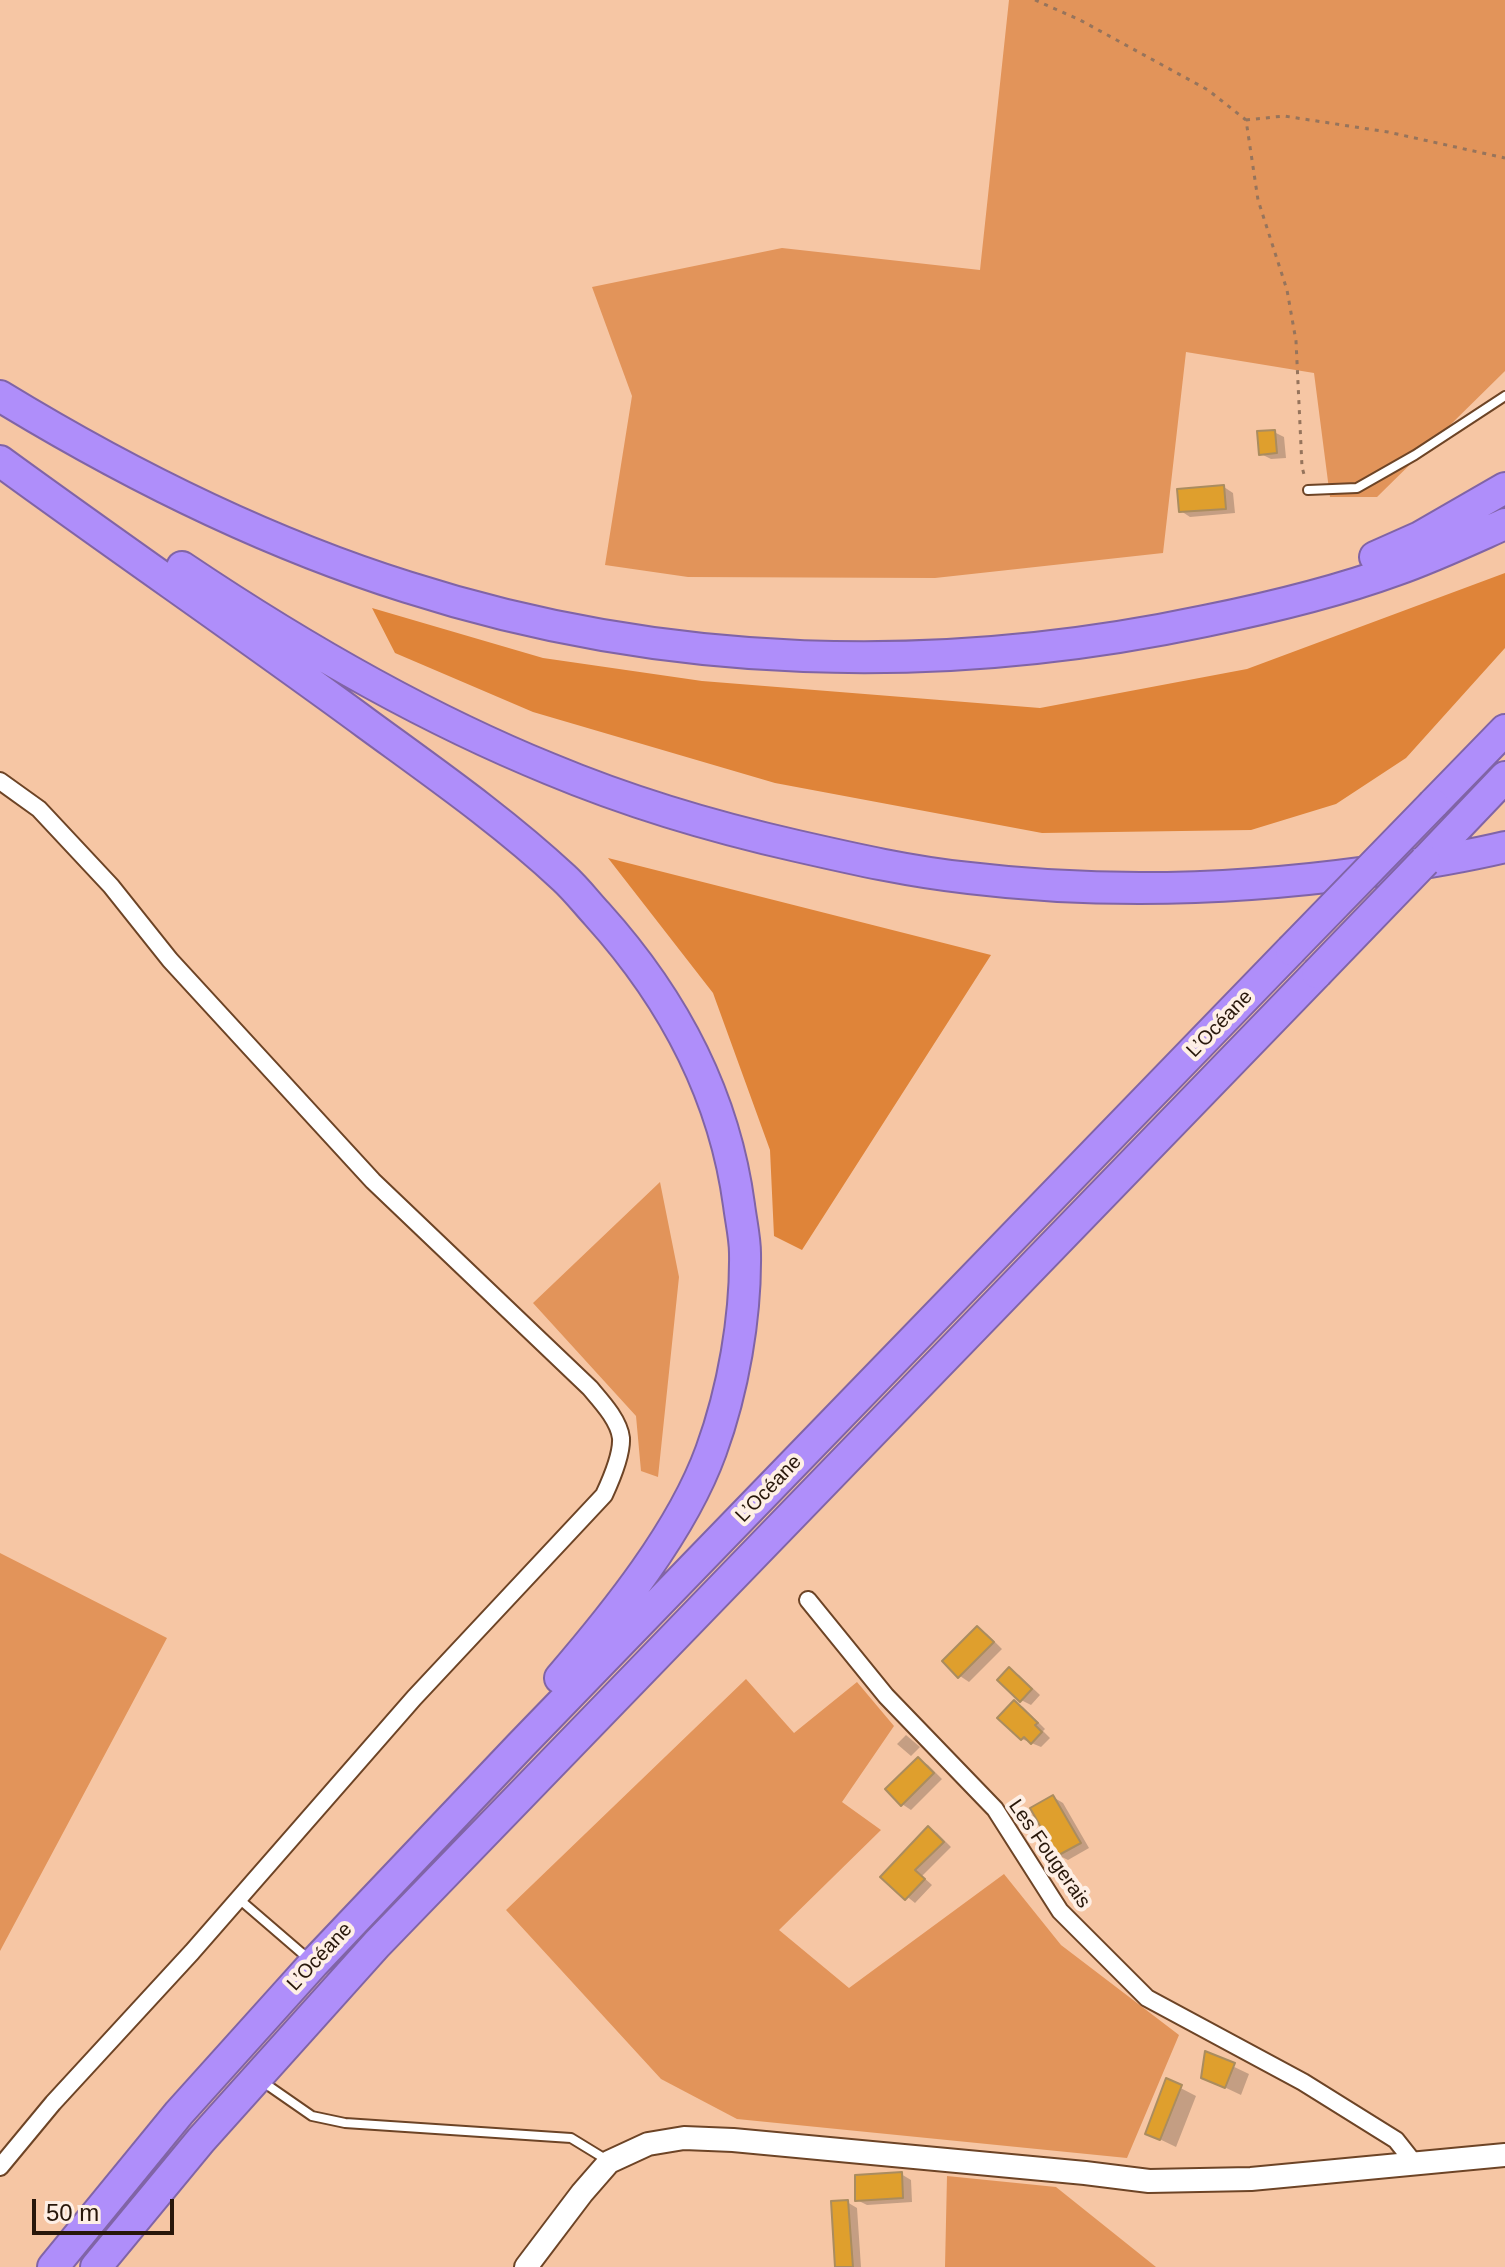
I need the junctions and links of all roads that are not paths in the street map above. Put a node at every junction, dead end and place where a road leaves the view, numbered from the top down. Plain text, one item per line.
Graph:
1 (0, 396) edge
2 (1505, 396) edge
3 (0, 444) edge
4 (0, 461) edge
5 (1505, 488) edge
6 (1308, 490) road end
7 (1505, 524) edge
8 (1186, 625) junction
9 (1505, 730) edge
10 (1505, 777) edge
11 (0, 781) edge
12 (1505, 847) edge
13 (808, 1600) dead end
14 (521, 1745) junction
15 (239, 1899) junction
16 (314, 1963) junction
17 (256, 2077) junction
18 (1505, 2155) edge
19 (609, 2162) junction
20 (1415, 2164) junction
21 (0, 2167) edge
22 (53, 2267) edge
23 (96, 2267) edge
24 (526, 2267) edge

1 - 8 highway
2 - 6 lane
3 - 12 highway
4 - 14 highway
5 - 8 highway
7 - 8 highway
9 - 14 highway, L’Océane, bridge
10 - 17 highway, L’Océane, bridge
11 - 15 street
13 - 20 street, Les Fougerais
14 - 16 highway, L’Océane
15 - 16 lane
15 - 21 street
16 - 22 highway, L’Océane
17 - 19 lane
17 - 23 highway, L’Océane
18 - 20 street
19 - 20 street
19 - 24 street

